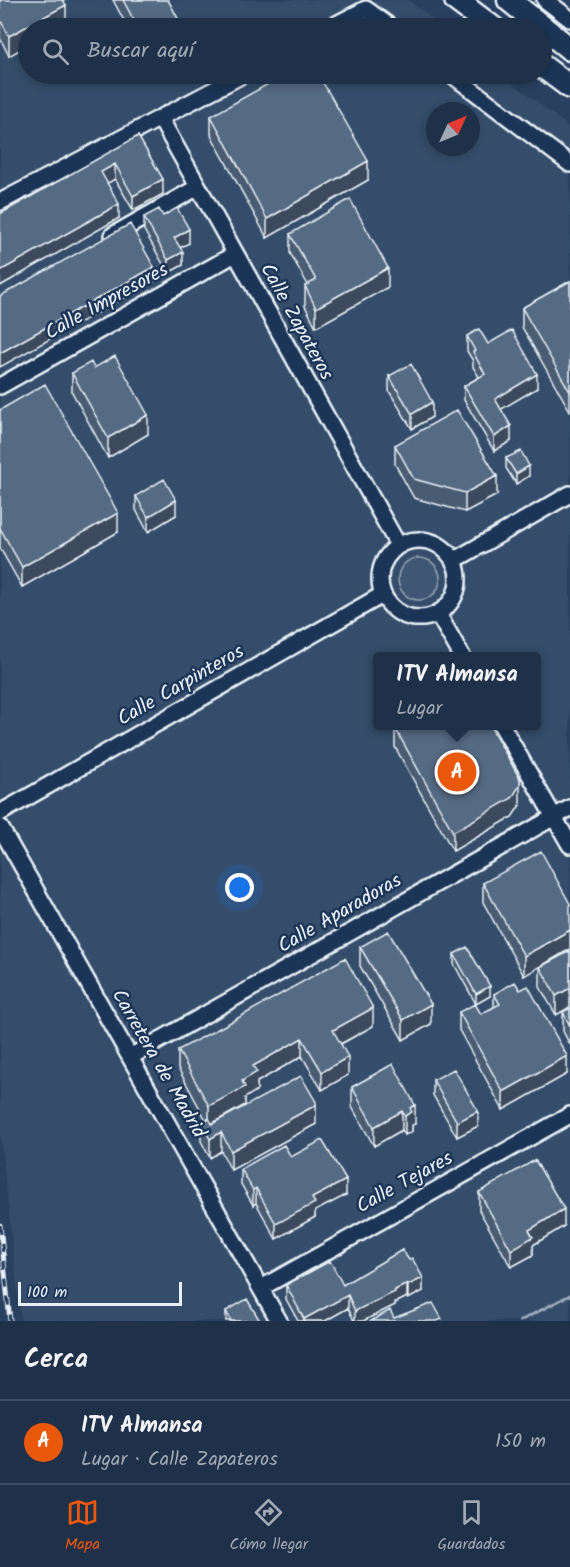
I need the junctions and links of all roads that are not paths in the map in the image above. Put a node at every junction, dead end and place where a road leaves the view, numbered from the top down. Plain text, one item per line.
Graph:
1 (456, 0) edge
2 (509, 0) edge
3 (545, 0) edge
4 (348, 18) edge
5 (378, 18) edge
6 (480, 18) edge
7 (531, 18) edge
8 (570, 19) edge
9 (552, 35) edge
10 (570, 49) edge
11 (552, 74) edge
12 (225, 84) edge
13 (464, 84) edge
14 (570, 87) edge
15 (160, 118) junction
16 (570, 164) edge
17 (198, 187) junction
18 (0, 202) edge
19 (104, 240) edge
20 (235, 254) junction
21 (0, 386) edge
22 (570, 494) edge
23 (398, 546) junction
24 (453, 561) junction
25 (382, 595) junction
26 (438, 614) junction
27 (459, 652) edge
28 (504, 730) edge
29 (570, 808) edge
30 (0, 813) edge
31 (554, 816) junction
32 (0, 827) edge
33 (570, 845) edge
34 (130, 1057) junction
35 (570, 1115) edge
36 (261, 1288) junction
37 (279, 1321) edge

1 - 6 highway
2 - 7 highway
3 - 8 street
4 - 5 street
9 - 10 highway
11 - 14 highway
12 - 15 street
13 - 16 street
15 - 17 street, Calle Zapateros
15 - 18 street
17 - 19 street
17 - 20 street, Calle Zapateros
20 - 21 street, Calle Impresores
20 - 23 street, Calle Zapateros
22 - 24 street
23 - 24 street
23 - 25 street
24 - 26 street
25 - 26 street
25 - 30 street, Calle Carpinteros
26 - 27 street
28 - 31 street
29 - 31 street, Calle Aparadoras
31 - 33 street
31 - 34 street, Calle Aparadoras
32 - 34 street, Carretera de Madrid
34 - 36 street, Carretera de Madrid
35 - 36 street, Calle Tejares
36 - 37 street, Carretera de Madrid

